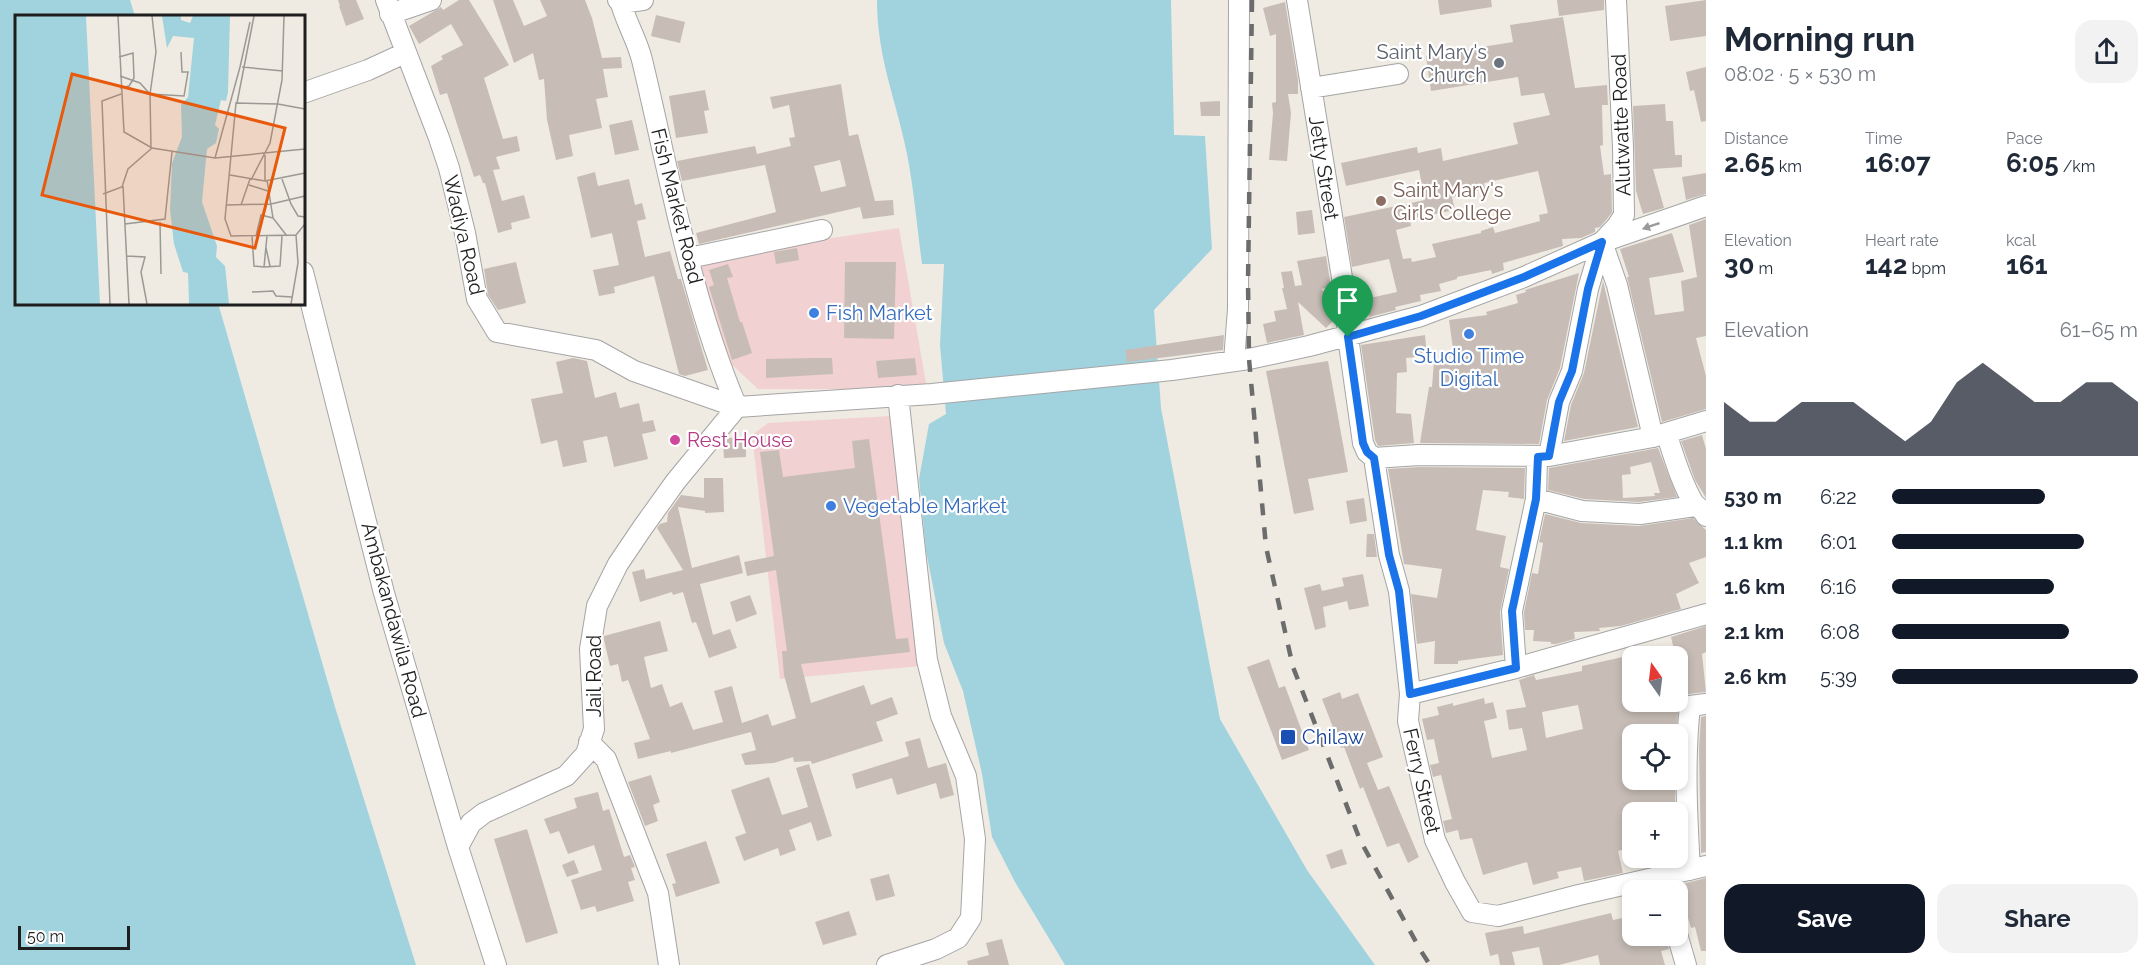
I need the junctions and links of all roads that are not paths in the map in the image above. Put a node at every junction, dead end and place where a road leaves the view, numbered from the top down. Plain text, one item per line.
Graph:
1 (432, 0) edge
2 (643, 0) edge
3 (1239, 0) edge
4 (1297, 0) edge
5 (1616, 0) edge
6 (620, 1) edge
7 (388, 7) edge
8 (405, 53) junction
9 (1398, 74) dead end
10 (1311, 88) junction
11 (304, 93) edge
12 (1706, 207) edge
13 (822, 230) dead end
14 (1602, 242) junction
15 (689, 258) junction
16 (304, 276) edge
17 (1348, 337) junction
18 (1234, 361) junction
19 (898, 395) junction
20 (737, 407) junction
21 (1706, 421) edge
22 (1659, 435) junction
23 (1543, 457) junction
24 (1374, 458) junction
25 (1536, 499) junction
26 (1703, 510) edge
27 (1706, 614) edge
28 (1516, 668) junction
29 (1410, 694) junction
30 (1706, 704) edge
31 (589, 742) junction
32 (458, 847) junction
33 (1698, 868) edge
34 (1671, 880) edge
35 (1622, 889) edge
36 (1680, 946) edge
37 (938, 957) edge
38 (496, 965) edge
39 (669, 965) edge
40 (887, 965) edge
41 (1686, 965) edge

1 - 7 street
2 - 6 street
3 - 18 street
4 - 10 street, Jetty Street
5 - 14 street, Alutwatte Road
6 - 15 street, Fish Market Road
7 - 8 street, Wadiya Road
8 - 11 street
8 - 20 street, Wadiya Road
9 - 10 street
10 - 17 street, Jetty Street
12 -> 14 street
13 - 15 street
14 - 17 street
14 - 22 street
14 - 23 street
15 - 20 street, Fish Market Road
16 - 32 street, Ambakandawila Road
17 - 18 street
17 - 24 street, Ferry Street
18 - 19 street
19 - 20 street
19 - 37 street
20 - 31 street, Jail Road
21 - 22 street
22 - 23 street
22 - 26 street
23 - 24 street
23 - 25 street
24 - 29 street, Ferry Street
25 - 26 street
25 - 28 street
27 - 28 street
28 - 29 street
29 - 35 street, Ferry Street
30 - 33 street
31 - 32 street, Jail Road
31 - 39 street
32 - 38 street, Ambakandawila Road
33 - 34 street, Ferry Street
36 - 41 street
37 - 40 street

